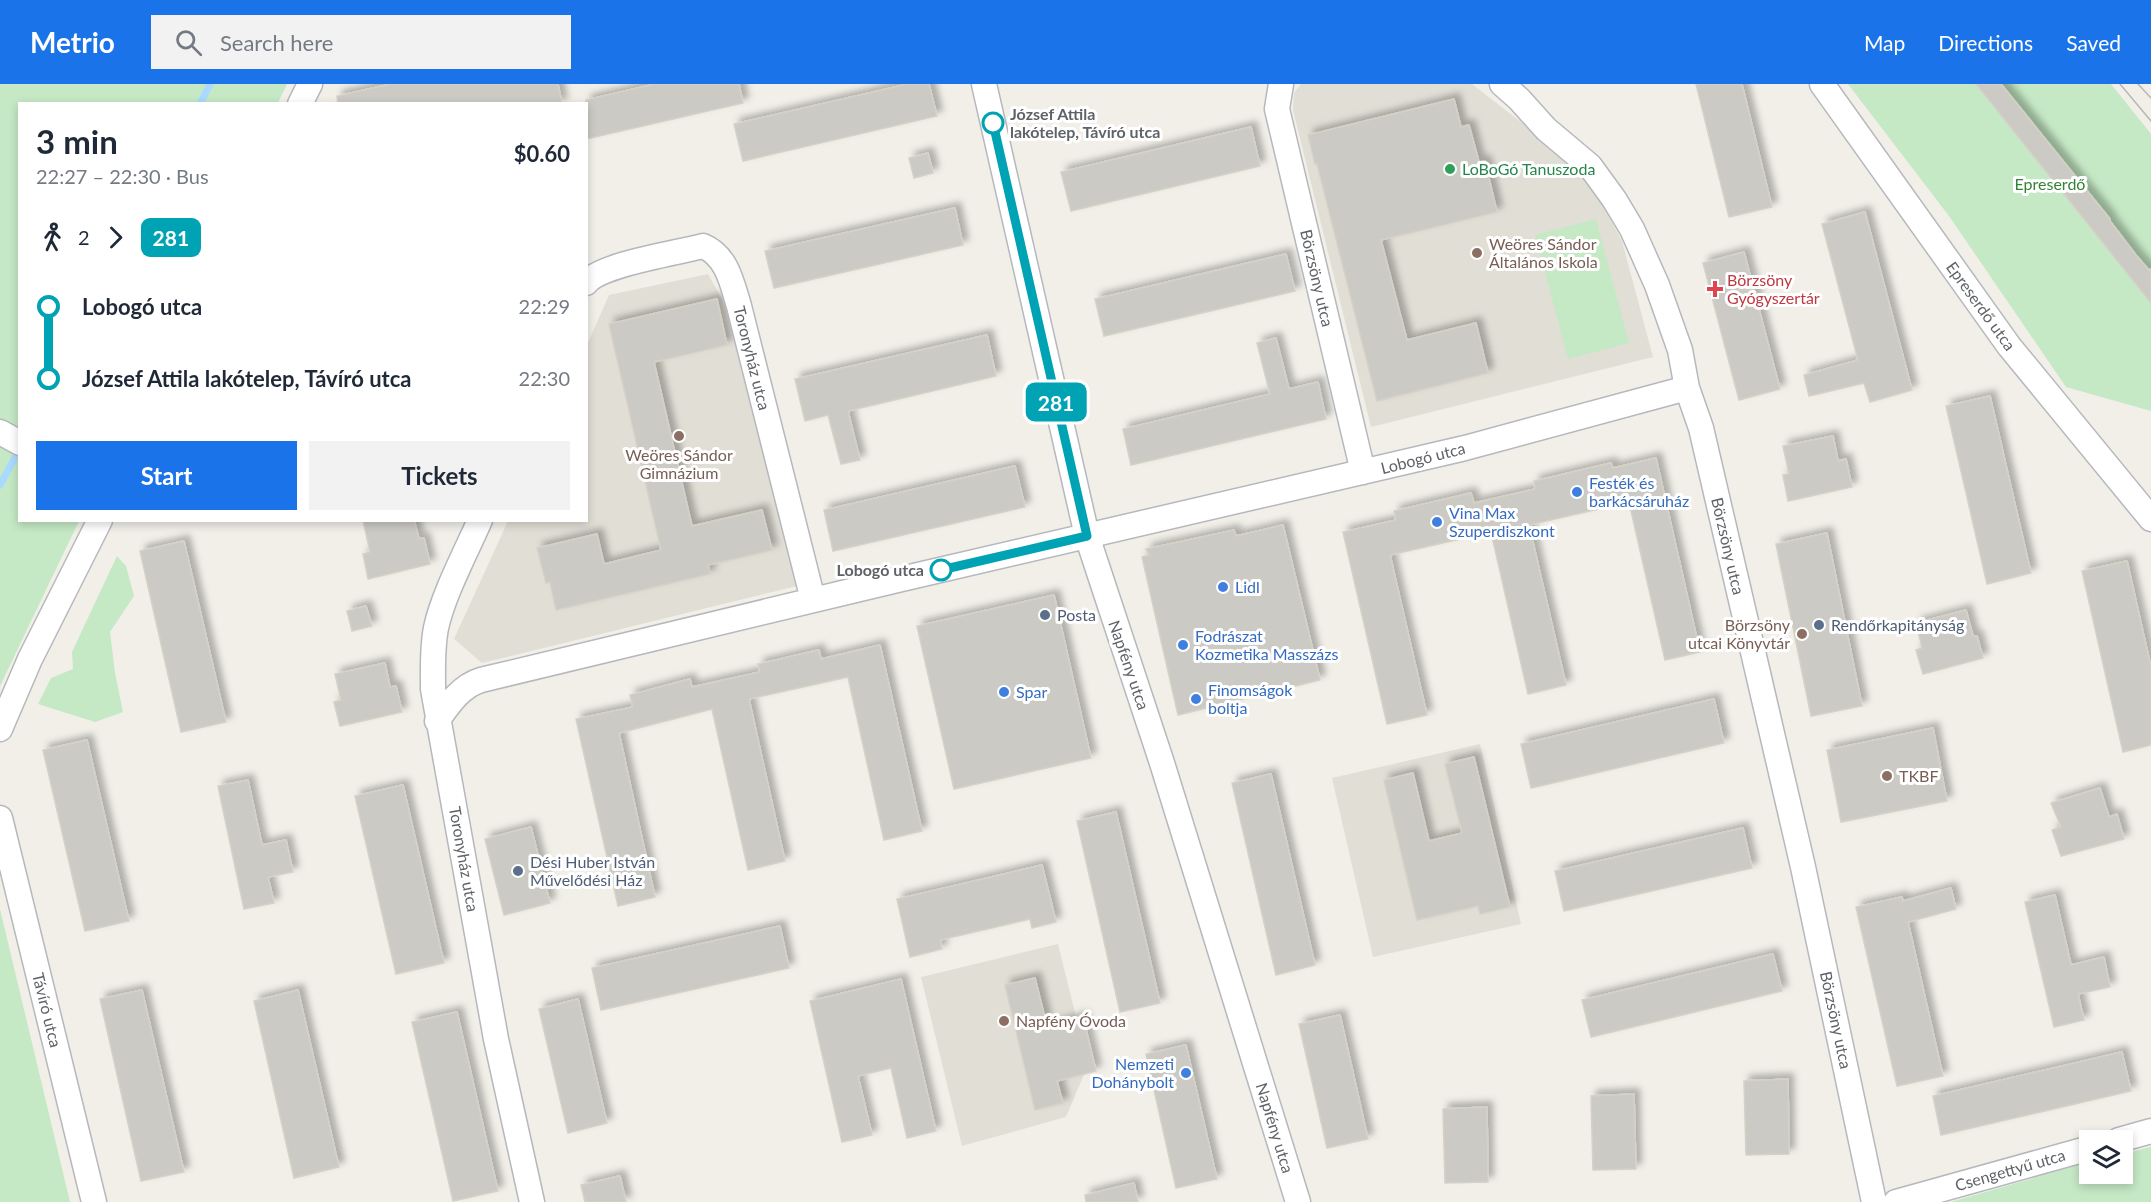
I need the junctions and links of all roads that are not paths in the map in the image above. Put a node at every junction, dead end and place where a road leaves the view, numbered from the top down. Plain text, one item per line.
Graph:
1 (310, 84) edge
2 (984, 84) edge
3 (1281, 84) edge
4 (1502, 84) edge
5 (1822, 84) edge
6 (301, 102) edge
7 (588, 281) edge
8 (1687, 388) junction
9 (1363, 472) junction
10 (2151, 519) edge
11 (99, 522) edge
12 (479, 522) edge
13 (1087, 536) junction
14 (813, 600) junction
15 (437, 721) junction
16 (0, 729) edge
17 (0, 818) edge
18 (2151, 1131) edge
19 (2133, 1136) edge
20 (2079, 1151) edge
21 (94, 1202) edge
22 (532, 1202) edge
23 (1298, 1202) edge
24 (1874, 1202) edge
25 (1896, 1202) edge

1 - 6 street
2 - 13 street, Napfény utca
3 - 9 street, Börzsöny utca
4 - 8 street, Börzsöny utca
5 - 10 street, Epreserdő utca
7 - 14 street, Toronyház utca
8 - 9 street, Lobogó utca
8 - 24 street, Börzsöny utca
9 - 13 street, Lobogó utca
11 - 16 street
12 - 15 street, Toronyház utca
13 - 14 street, Lobogó utca
13 - 23 street, Napfény utca
14 - 15 street, Lobogó utca
15 - 22 street, Toronyház utca
17 - 21 street, Távíró utca
18 - 19 street
20 - 25 street, Csengettyű utca

